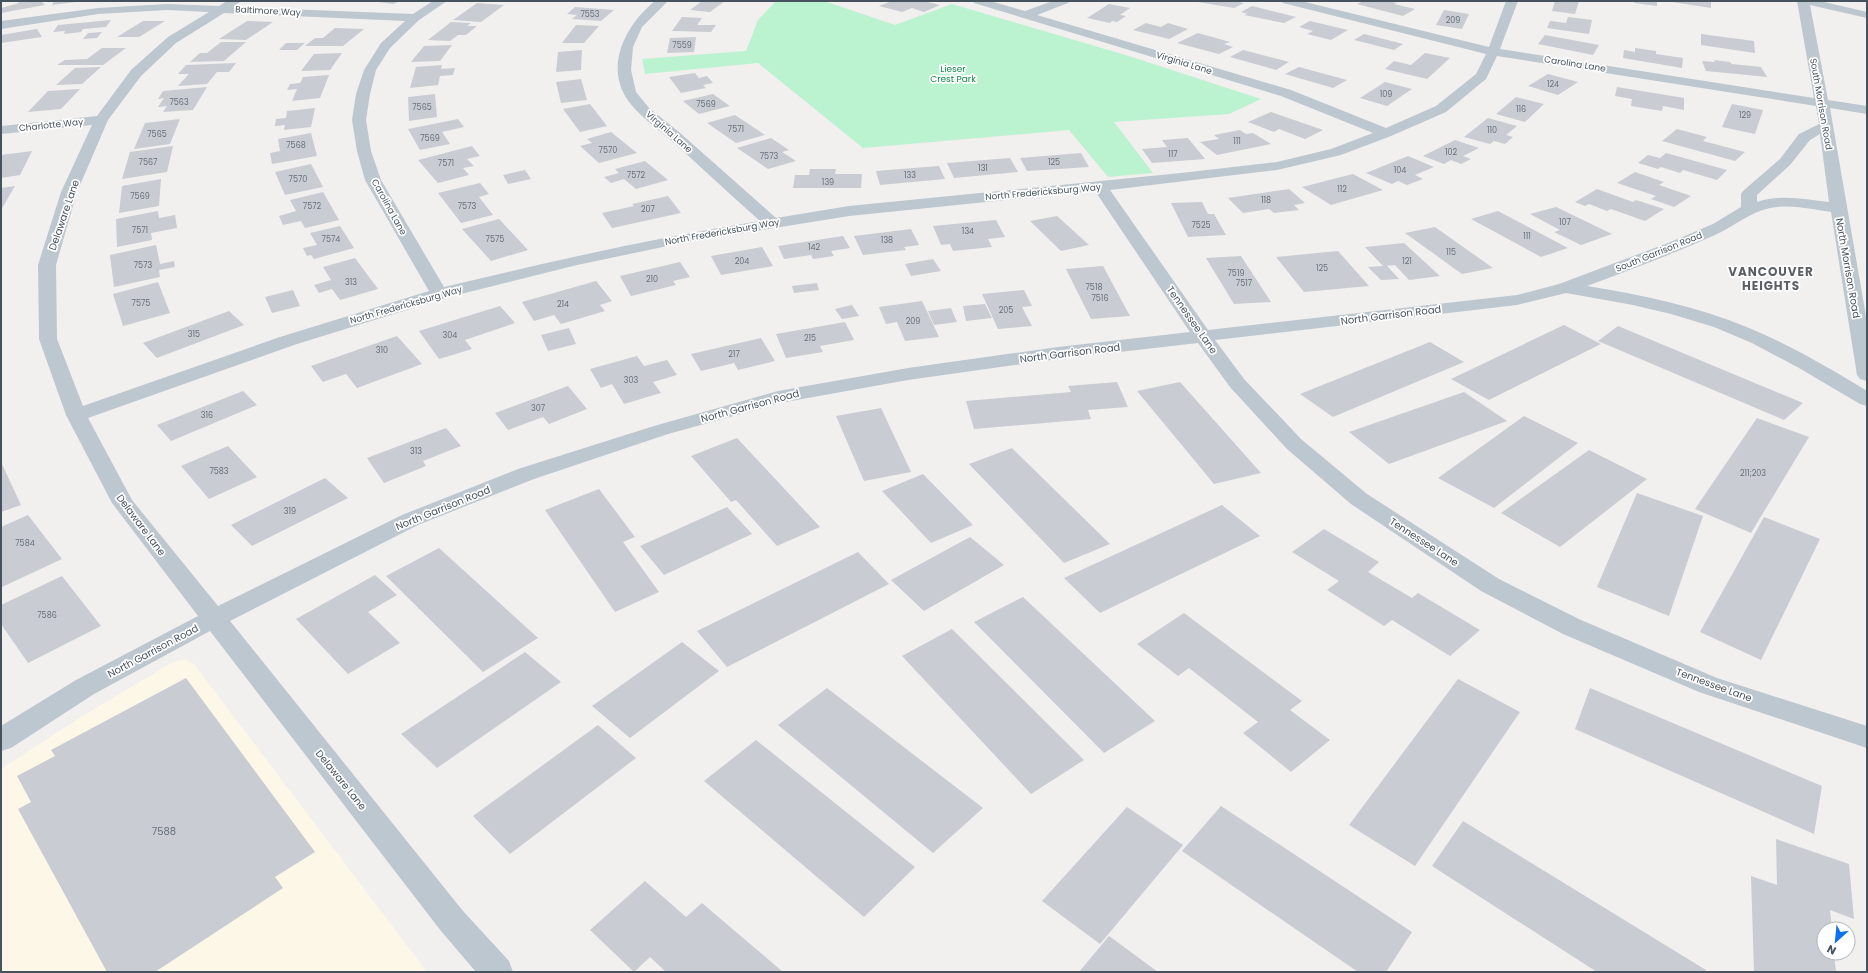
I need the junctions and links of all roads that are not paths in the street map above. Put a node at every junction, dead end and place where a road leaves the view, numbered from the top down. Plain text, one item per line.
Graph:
1 (441, 1) edge
2 (662, 1) edge
3 (978, 1) edge
4 (1064, 1) edge
5 (1287, 1) edge
6 (1512, 1) edge
7 (1804, 1) edge
8 (1838, 1) edge
9 (227, 5) edge
10 (1867, 8) edge
11 (1026, 15) junction
12 (1867, 15) edge
13 (415, 18) junction
14 (1, 25) edge
15 (1493, 52) junction
16 (1822, 103) junction
17 (1867, 110) edge
18 (101, 120) junction
19 (1826, 126) junction
20 (1, 130) edge
21 (1386, 133) junction
22 (1100, 187) junction
23 (1838, 208) junction
24 (1749, 209) junction
25 (772, 223) junction
26 (1565, 288) junction
27 (439, 294) junction
28 (1202, 337) junction
29 (1867, 375) edge
30 (1867, 400) edge
31 (76, 416) junction
32 (214, 618) junction
33 (1867, 737) edge
34 (1, 740) edge
35 (497, 972) edge

1 - 13 street, Carolina Lane
2 - 25 street, Virginia Lane
3 - 11 street, Virginia Lane
4 - 11 street
5 - 15 street, Carolina Lane
6 - 15 street, North Fredericksburg Way
7 - 12 street
7 - 16 street, South Morrison Road
8 - 10 street
9 - 13 street, Baltimore Way
9 - 14 street, Baltimore Way
9 - 18 street, Delaware Lane
11 - 21 street, Virginia Lane
13 - 27 street, Carolina Lane
15 - 16 street, Carolina Lane
15 - 21 street, North Fredericksburg Way
16 - 17 street, Carolina Lane
16 - 19 street, South Morrison Road
18 - 20 street, Charlotte Way
18 - 31 street, Delaware Lane
19 - 23 street, South Morrison Road
19 - 24 street
21 - 22 street, North Fredericksburg Way
22 - 25 street, North Fredericksburg Way
22 - 28 street, Tennessee Lane
23 - 24 street, South Garrison Road
23 - 29 street, North Morrison Road
24 - 26 street, South Garrison Road
25 - 27 street, North Fredericksburg Way
26 - 28 street, North Garrison Road
26 - 30 street
27 - 31 street, North Fredericksburg Way
28 - 32 street, North Garrison Road
28 - 33 street, Tennessee Lane
31 - 32 street, Delaware Lane
32 - 34 street, North Garrison Road
32 - 35 street, Delaware Lane

